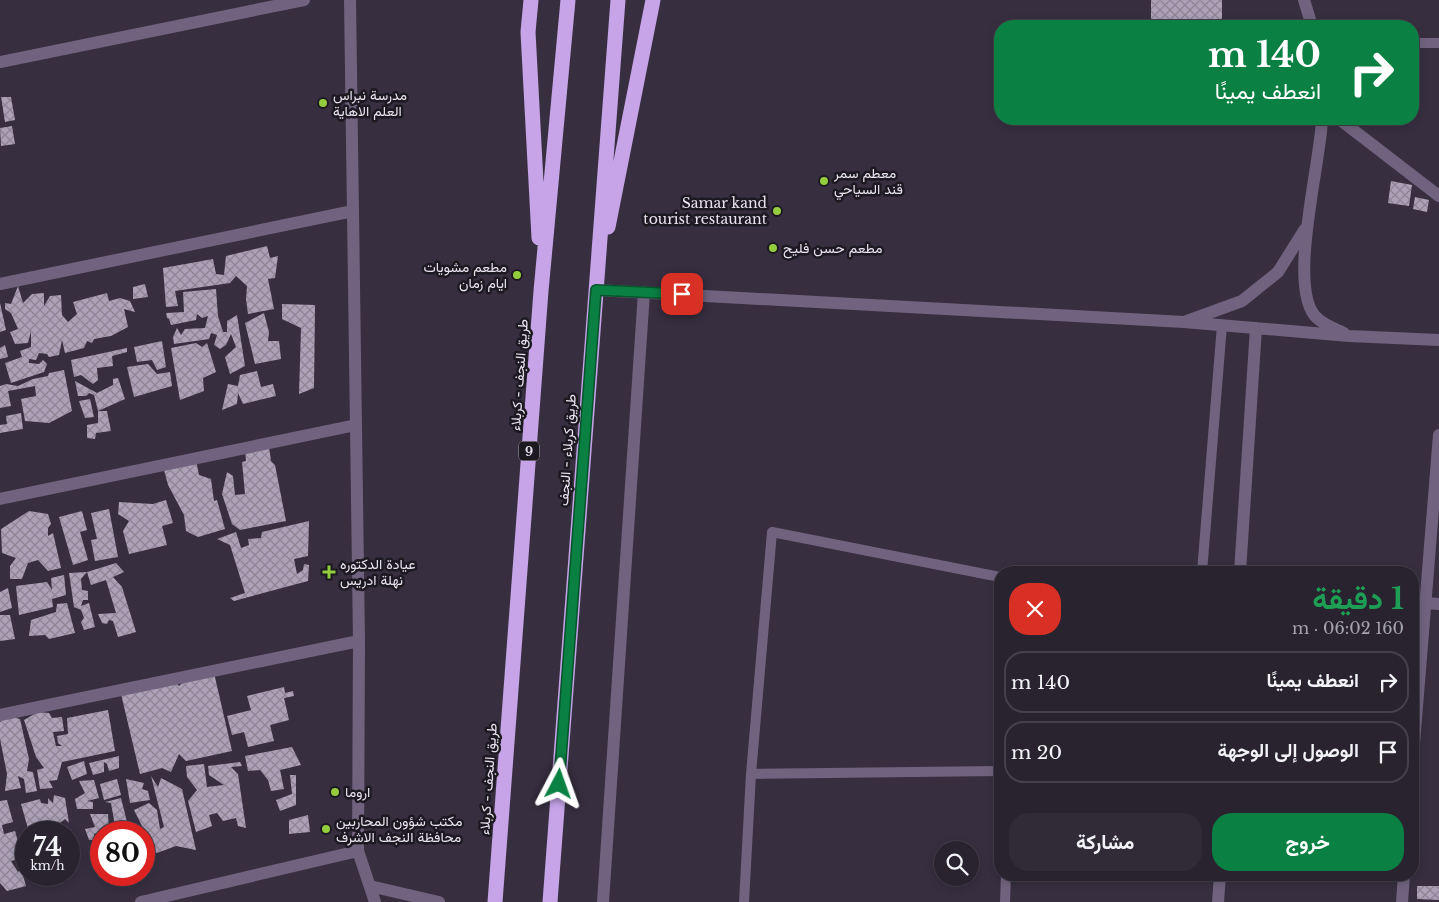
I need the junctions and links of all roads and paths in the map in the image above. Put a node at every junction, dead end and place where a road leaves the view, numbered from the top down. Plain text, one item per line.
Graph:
1 (304, 0) edge
2 (350, 0) edge
3 (531, 0) edge
4 (568, 0) edge
5 (618, 0) edge
6 (653, 0) edge
7 (1304, 0) edge
8 (1310, 20) edge
9 (1419, 43) edge
10 (1439, 43) edge
11 (0, 62) edge
12 (1322, 125) edge
13 (1347, 125) edge
14 (1439, 196) edge
15 (353, 211) junction
16 (1308, 225) junction
17 (0, 284) edge
18 (596, 290) junction
19 (541, 291) junction
20 (644, 292) junction
21 (1184, 322) junction
22 (1222, 325) junction
23 (1256, 328) junction
24 (1350, 336) junction
25 (1439, 340) edge
26 (356, 425) junction
27 (1439, 435) edge
28 (1438, 457) edge
29 (0, 499) edge
30 (1202, 566) edge
31 (1240, 566) edge
32 (994, 576) edge
33 (1425, 603) junction
34 (1439, 604) edge
35 (358, 641) junction
36 (1419, 679) edge
37 (0, 715) edge
38 (994, 771) edge
39 (751, 774) junction
40 (358, 851) junction
41 (1006, 881) edge
42 (1220, 881) edge
43 (1404, 881) edge
44 (370, 886) junction
45 (141, 902) edge
46 (375, 902) edge
47 (439, 902) edge
48 (496, 902) edge
49 (550, 902) edge
50 (603, 902) edge
51 (744, 902) edge
52 (1005, 902) edge
53 (1218, 902) edge
54 (1402, 902) edge

1 - 11 street
2 - 15 street
3 - 19 highway
4 - 19 highway, طريق النجف - کربلاء / 9
5 - 18 highway, طريق کربلاء - النجف
6 - 18 highway
7 - 8 street
9 - 10 lane
12 - 16 street
13 - 14 street
15 - 17 street
15 - 26 street
16 - 21 street
16 - 24 street
18 - 20 street
18 - 49 highway, طريق کربلاء - النجف
19 - 48 highway, طريق النجف - کربلاء / 9
20 - 21 street
20 - 50 street
21 - 22 street
22 - 23 street
22 - 30 lane
23 - 24 street
23 - 31 street
24 - 25 street
26 - 29 street
26 - 35 street
27 - 28 street
28 - 33 street
32 - 39 lane
33 - 34 street
33 - 36 street
35 - 37 street
35 - 40 street
38 - 39 lane
39 - 51 lane
40 - 44 street
40 - 45 street
41 - 52 lane
42 - 53 street
43 - 54 street
44 - 46 street
44 - 47 street

